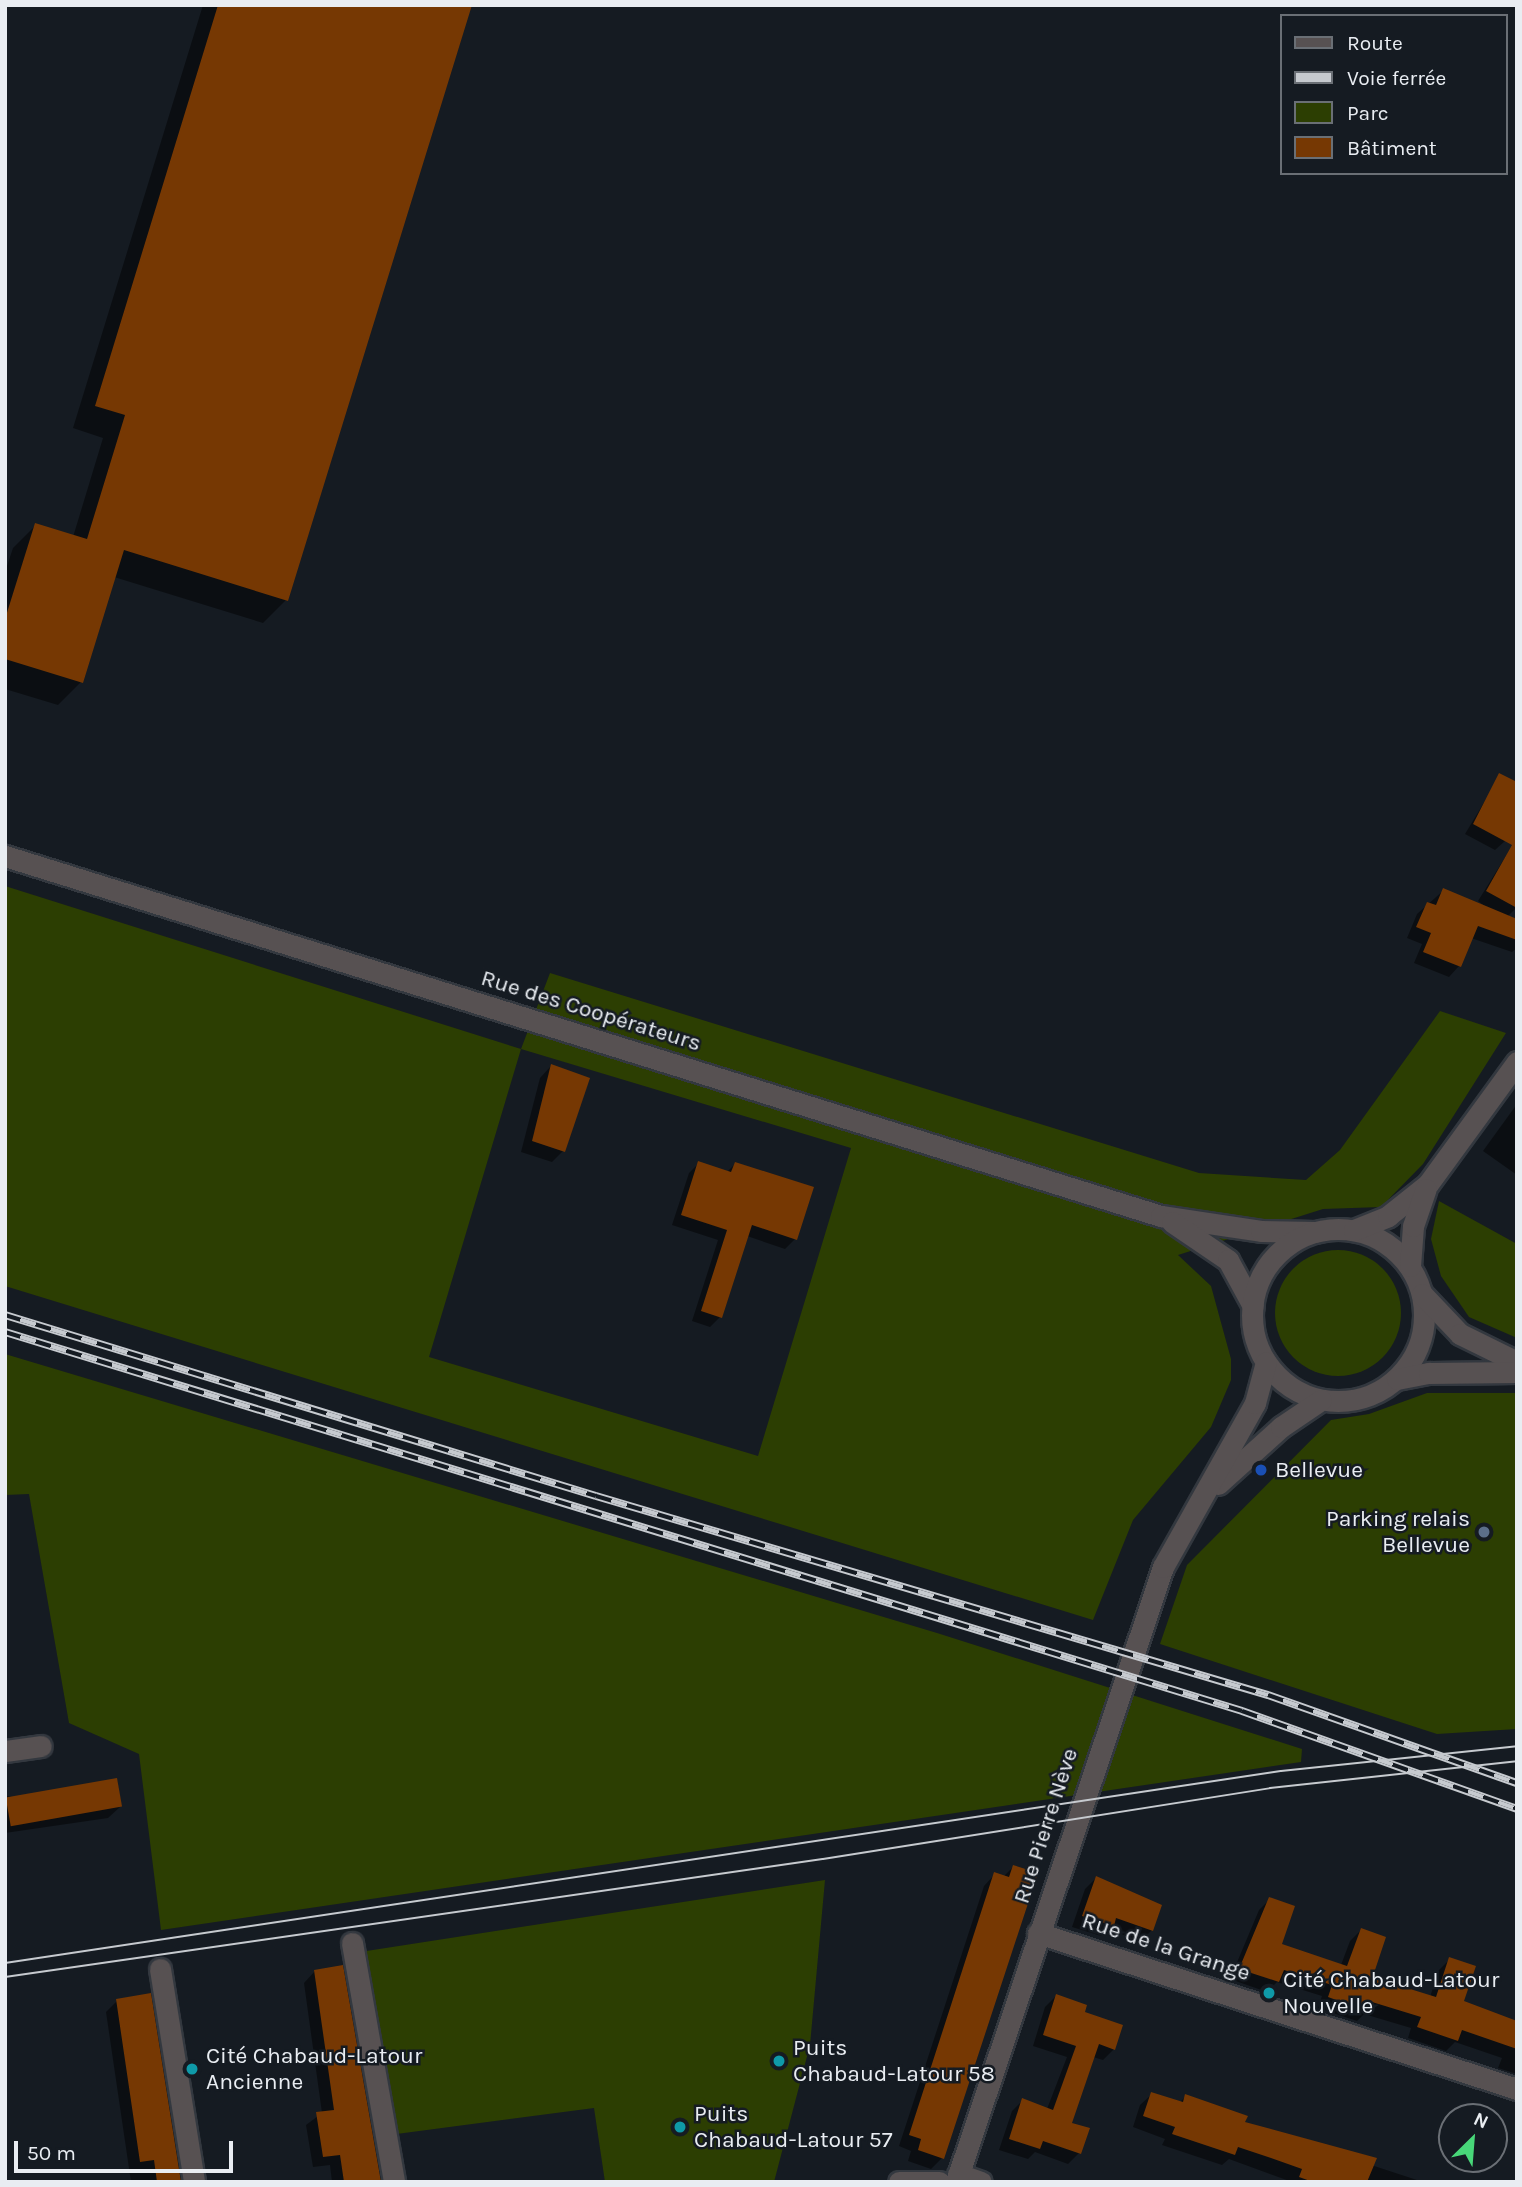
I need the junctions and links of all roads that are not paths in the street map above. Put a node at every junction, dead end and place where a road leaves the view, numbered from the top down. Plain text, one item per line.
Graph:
1 (5, 856) edge
2 (1517, 1062) edge
3 (1428, 1184) junction
4 (1161, 1216) junction
5 (1354, 1230) junction
6 (1315, 1232) junction
7 (1410, 1266) junction
8 (1422, 1294) junction
9 (1252, 1306) junction
10 (1266, 1362) junction
11 (1517, 1362) edge
12 (1517, 1372) edge
13 (1397, 1379) junction
14 (1321, 1400) junction
15 (1207, 1495) junction
16 (41, 1746) dead end
17 (5, 1751) edge
18 (1038, 1933) junction
19 (352, 1943) dead end
20 (160, 1969) dead end
21 (1517, 2089) edge
22 (951, 2179) edge
23 (194, 2182) edge
24 (394, 2182) edge
25 (899, 2182) edge
26 (981, 2182) edge

1 - 4 street, Rue des Coopérateurs
2 - 3 street
3 - 5 street
3 - 7 street
4 - 6 street, Rue des Coopérateurs
4 - 9 street, Rue des Coopérateurs
5 - 6 street
5 - 7 street
6 - 9 street
7 - 8 street
8 - 11 street
8 - 13 street
9 - 10 street
10 - 14 street
10 - 15 street, Rue Pierre Nève
12 - 13 street
13 - 14 street
14 - 15 street, Rue Pierre Nève
15 - 18 street, Rue Pierre Nève
16 - 17 street
18 - 21 street, Rue de la Grange
18 - 22 street, Rue Pierre Nève
19 - 24 street
20 - 23 street
22 - 25 street
22 - 26 street

